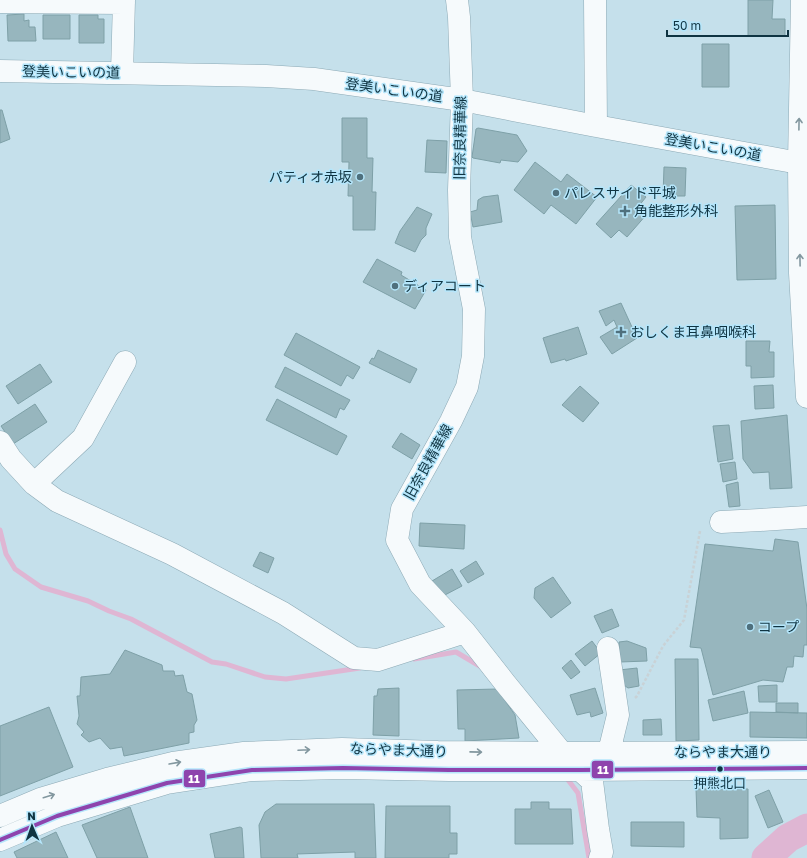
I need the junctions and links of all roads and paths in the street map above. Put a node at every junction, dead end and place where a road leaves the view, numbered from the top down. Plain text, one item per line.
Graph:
1 (457, 0) edge
2 (594, 0) edge
3 (802, 0) edge
4 (124, 1) edge
5 (0, 2) edge
6 (0, 70) edge
7 (122, 73) junction
8 (462, 100) junction
9 (596, 126) junction
10 (803, 163) edge
11 (125, 362) dead end
12 (807, 397) edge
13 (0, 442) edge
14 (34, 484) junction
15 (807, 517) edge
16 (721, 522) dead end
17 (700, 531) dead end
18 (465, 632) junction
19 (608, 648) dead end
20 (618, 715) junction
21 (609, 752) junction
22 (807, 752) edge
23 (562, 753) junction
24 (807, 768) edge
25 (580, 770) junction
26 (0, 816) edge
27 (0, 840) edge
28 (600, 858) edge

1 - 8 street, 旧奈良精華線
2 - 9 street
10 -> 3 street
4 - 5 street
4 - 7 street
6 - 7 street, 登美いこいの道
7 - 8 street, 登美いこいの道
8 - 9 street, 登美いこいの道
8 - 18 street, 旧奈良精華線
9 - 10 street, 登美いこいの道
12 -> 10 street
11 - 14 street
13 - 14 street
14 - 18 street
15 - 16 street
17 - 20 path
18 - 23 street, 旧奈良精華線
19 - 20 street
20 - 21 street
21 - 22 street, ならやま大通り
21 - 23 street, ならやま大通り
23 - 25 street, 旧奈良精華線
26 -> 23 street, ならやま大通り
24 - 25 street, ならやま大通り
25 - 27 street, ならやま大通り
25 - 28 street, 旧奈良精華線

